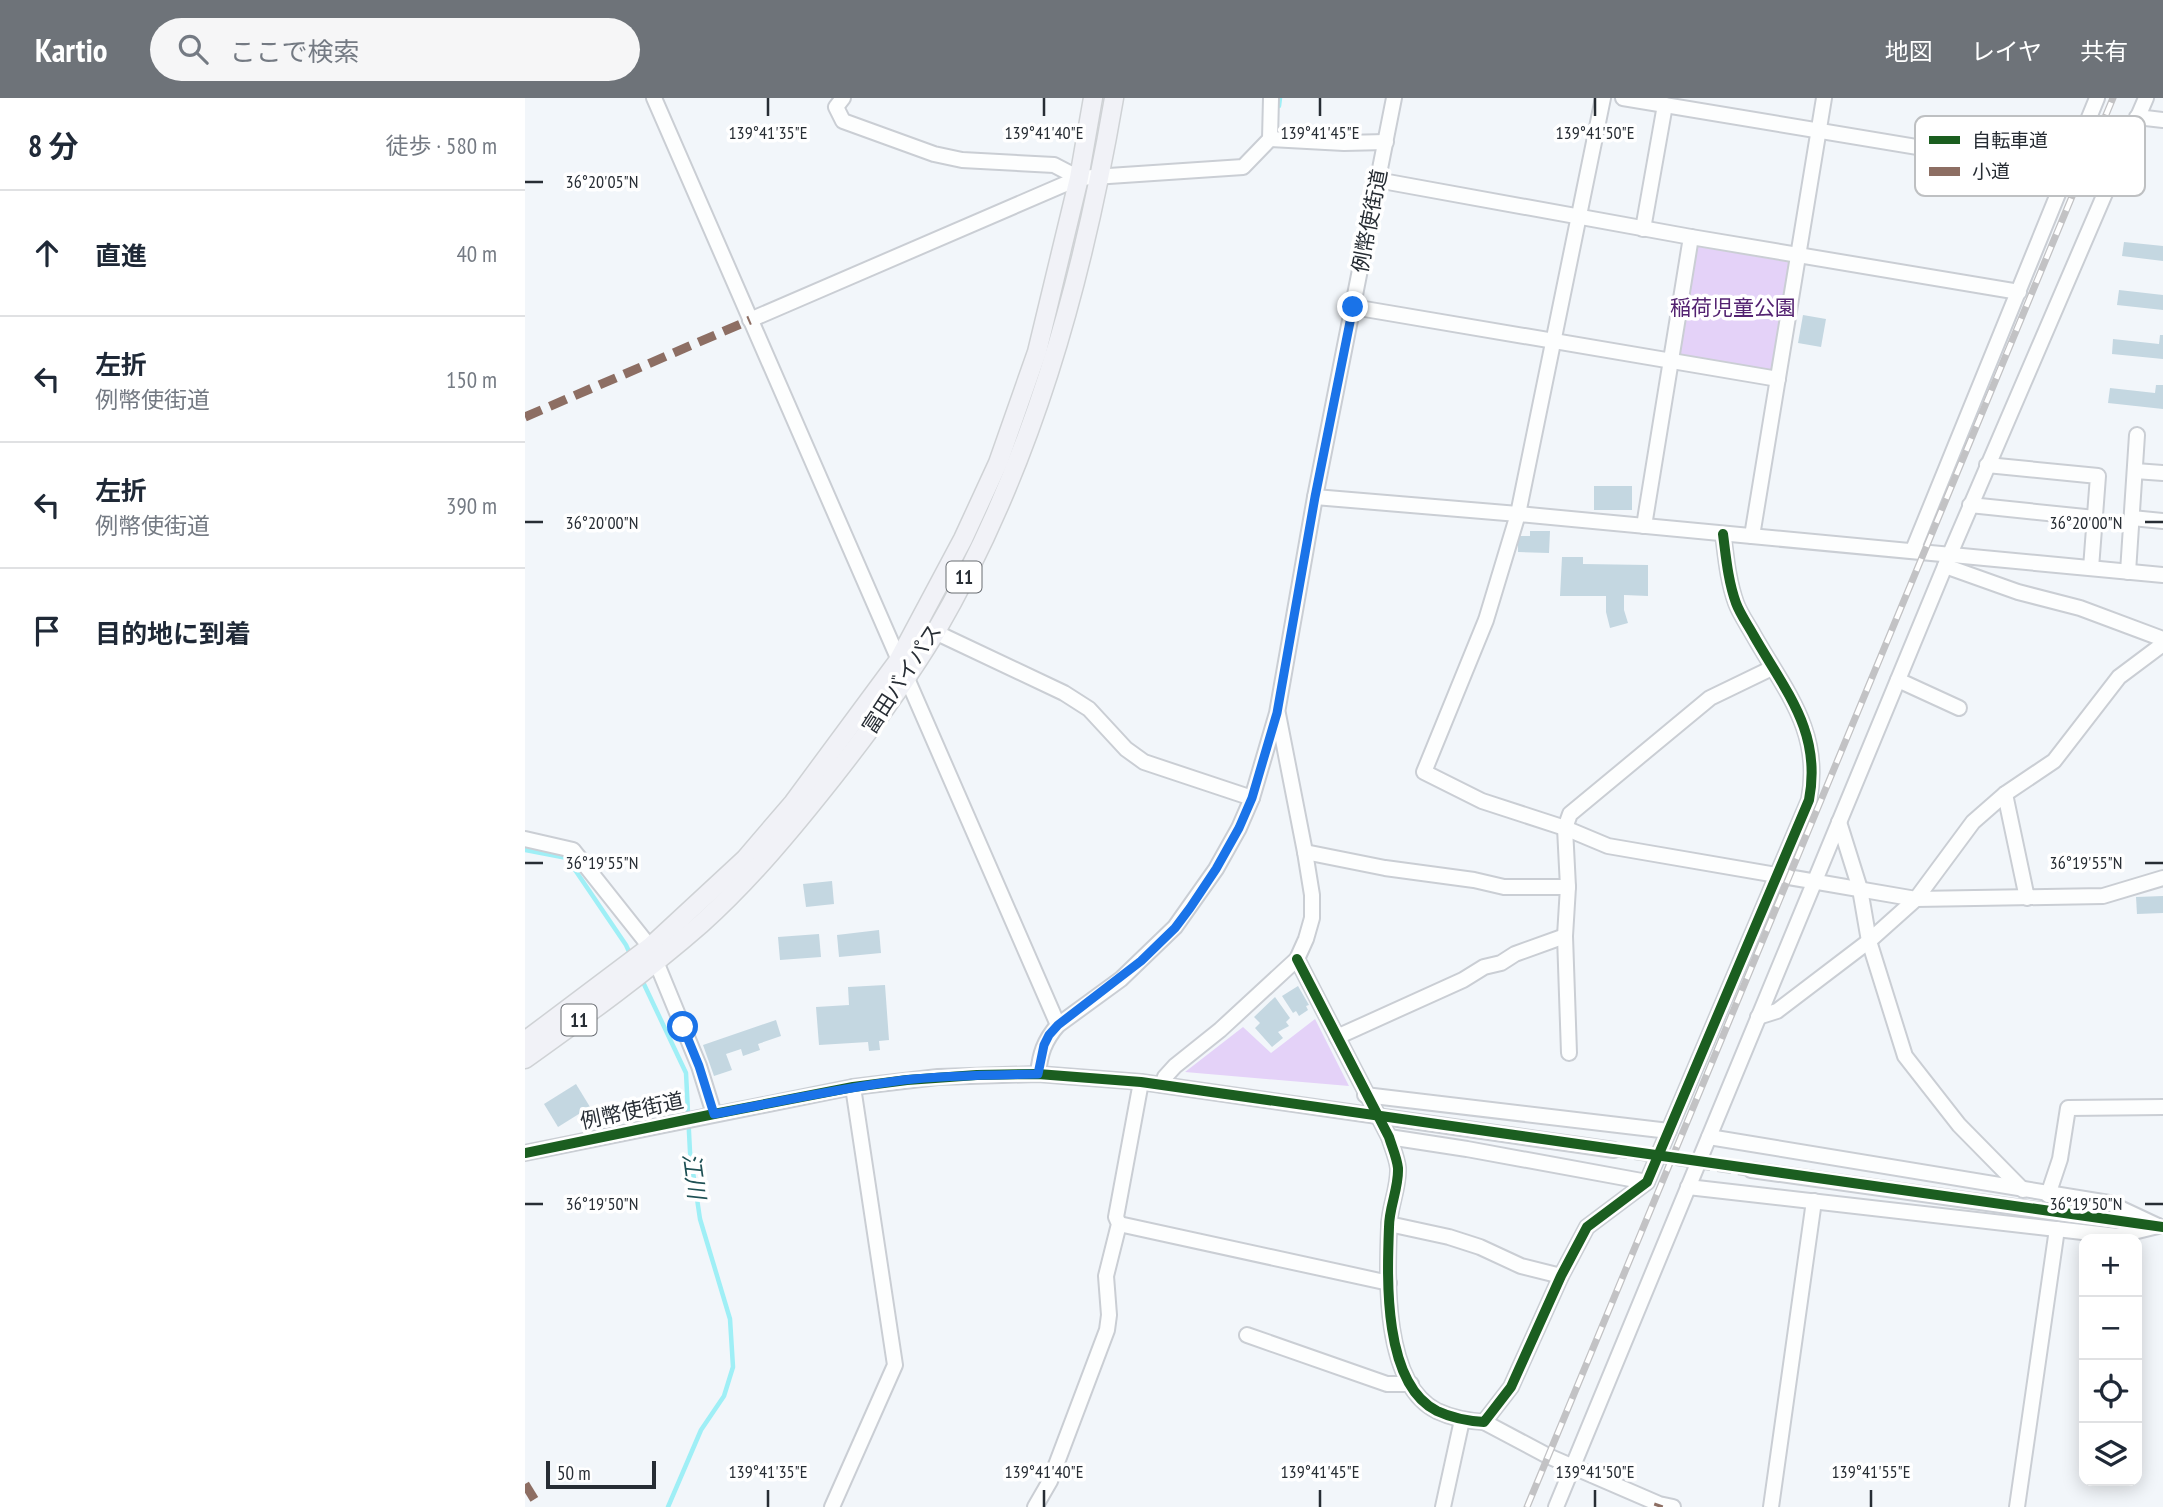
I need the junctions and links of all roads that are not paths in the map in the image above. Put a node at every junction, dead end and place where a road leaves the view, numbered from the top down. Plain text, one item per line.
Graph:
1 (654, 98) edge
2 (843, 98) edge
3 (1093, 98) edge
4 (1114, 98) edge
5 (1271, 98) edge
6 (1394, 98) edge
7 (1603, 98) edge
8 (1623, 98) edge
9 (1824, 98) edge
10 (2097, 98) edge
11 (2146, 98) edge
12 (1665, 105) junction
13 (2090, 116) edge
14 (2137, 116) edge
15 (2145, 118) edge
16 (2163, 120) edge
17 (1818, 131) junction
18 (1270, 139) junction
19 (1386, 142) junction
20 (1915, 147) edge
21 (1100, 177) junction
22 (1079, 178) junction
23 (1377, 180) junction
24 (2057, 196) edge
25 (2103, 196) edge
26 (1578, 217) junction
27 (1643, 229) junction
28 (1691, 237) junction
29 (1798, 254) junction
30 (2019, 292) junction
31 (1353, 307) junction
32 (750, 320) junction
33 (1553, 340) junction
34 (1670, 360) junction
35 (1778, 379) junction
36 (2137, 435) dead end
37 (1987, 465) junction
38 (2135, 471) junction
39 (2163, 474) edge
40 (1315, 497) junction
41 (1970, 505) junction
42 (1518, 514) junction
43 (2095, 518) junction
44 (2133, 518) junction
45 (2163, 521) edge
46 (1644, 526) junction
47 (1723, 534) junction
48 (1752, 536) junction
49 (1913, 550) junction
50 (1947, 560) junction
51 (2091, 568) junction
52 (2128, 572) junction
53 (2163, 575) edge
54 (935, 632) junction
55 (2163, 639) edge
56 (2163, 644) edge
57 (898, 661) junction
58 (1772, 668) junction
59 (906, 678) junction
60 (1898, 680) junction
61 (1959, 708) dead end
62 (1277, 713) junction
63 (2005, 794) junction
64 (1252, 798) junction
65 (1839, 822) junction
66 (1565, 828) junction
67 (525, 839) edge
68 (1305, 852) junction
69 (1779, 874) junction
70 (2163, 878) edge
71 (1815, 881) junction
72 (1568, 887) junction
73 (1860, 889) junction
74 (2027, 898) junction
75 (1916, 899) junction
76 (1565, 936) junction
77 (1869, 941) junction
78 (650, 957) junction
79 (1297, 959) junction
80 (629, 974) junction
81 (1758, 1017) junction
82 (1058, 1025) junction
83 (529, 1033) edge
84 (1337, 1037) junction
85 (1569, 1053) dead end
86 (525, 1059) edge
87 (1038, 1074) junction
88 (1141, 1082) junction
89 (1162, 1085) junction
90 (852, 1087) junction
91 (1365, 1095) junction
92 (2163, 1107) edge
93 (714, 1114) junction
94 (1377, 1117) junction
95 (1669, 1131) junction
96 (1389, 1138) junction
97 (1709, 1138) junction
98 (1614, 1150) tunnel mouth
99 (525, 1153) edge
100 (1751, 1170) tunnel mouth
101 (1647, 1182) junction
102 (1688, 1187) junction
103 (2023, 1190) junction
104 (2048, 1195) junction
105 (1814, 1201) junction
106 (1119, 1224) junction
107 (1389, 1224) junction
108 (2161, 1227) edge
109 (2057, 1229) junction
110 (1561, 1276) junction
111 (1389, 1283) junction
112 (1247, 1335) dead end
113 (1411, 1384) junction
114 (1462, 1420) junction
115 (1484, 1422) junction
116 (1572, 1467) junction
117 (832, 1507) edge
118 (1035, 1507) edge
119 (1443, 1507) edge
120 (1556, 1507) edge
121 (1674, 1507) edge
122 (1771, 1507) edge
123 (2017, 1507) edge

1 - 32 street
2 - 22 street
3 - 22 main road, 富田バイパス / 11
4 - 21 main road, 富田バイパス / 11
5 - 18 street
6 - 19 street, 例幣使街道
7 - 26 street
8 - 12 street
9 - 17 street
10 - 13 street
11 - 14 street
12 - 17 street
12 - 27 street
15 - 16 street
17 - 20 street
17 - 29 street
18 - 19 street
18 - 21 street
19 - 23 street, 例幣使街道
21 - 22 street
21 - 54 main road, 富田バイパス / 11
22 - 32 street
22 - 57 main road, 富田バイパス / 11
23 - 26 street
23 - 31 street, 例幣使街道
24 - 30 street
25 - 37 street
26 - 27 street
26 - 33 street
27 - 28 street
28 - 29 street
28 - 34 street
29 - 30 street
29 - 35 street
30 - 49 street
31 - 33 street
31 - 40 street, 例幣使街道
32 - 57 street
33 - 34 street
33 - 42 street
34 - 35 street
34 - 46 street
35 - 48 street
36 - 38 street
37 - 41 street
37 - 43 street
38 - 39 street
38 - 44 street
40 - 42 street
40 - 62 street, 例幣使街道
41 - 43 street
41 - 50 street
42 - 46 street
42 - 66 street
43 - 51 street
44 - 45 street
44 - 52 street
46 - 47 street
47 - 48 street
47 - 58 street
48 - 49 street
49 - 50 street
50 - 51 street
50 - 55 street
50 - 60 street
51 - 52 street
52 - 53 street
54 - 59 main road, 富田バイパス / 11
54 - 64 street
56 - 63 street
57 - 59 street
57 - 78 main road, 富田バイパス / 11
58 - 66 street
58 - 69 street
59 - 78 main road, 富田バイパス / 11
59 - 82 street
60 - 61 street
60 - 65 street
62 - 64 street, 例幣使街道
62 - 68 street
63 - 74 street
63 - 75 street
64 - 82 street, 例幣使街道
65 - 71 street
65 - 73 street
66 - 69 street
66 - 72 street
67 - 78 street
68 - 72 street
68 - 79 street
69 - 71 street
69 - 95 street
70 - 74 street
71 - 73 street
71 - 81 street
72 - 76 street
73 - 75 street
73 - 77 street
74 - 75 street
75 - 77 street
76 - 84 street
76 - 85 street
77 - 81 street
77 - 103 street
78 - 80 main road, 富田バイパス / 11
78 - 93 street
79 - 84 street
79 - 89 street
80 - 83 main road, 富田バイパス / 11
80 - 86 main road, 富田バイパス / 11
81 - 97 street
82 - 87 street, 例幣使街道
84 - 91 street
87 - 88 street
87 - 90 street, 例幣使街道
88 - 89 street
88 - 106 street
89 - 94 street
90 - 93 street, 例幣使街道
90 - 117 street
91 - 94 street
91 - 95 street
92 - 104 street
93 - 99 street, 例幣使街道
94 - 96 street
94 - 98 street
95 - 101 street
96 - 101 street
96 - 107 street
97 - 102 street
97 - 103 street
100 - 108 street
101 - 110 street
102 - 105 street
102 - 116 street
103 - 104 street
104 - 108 street
105 - 109 street
105 - 122 street
106 - 111 street
106 - 118 street
107 - 110 street
107 - 111 street
108 - 109 street
109 - 123 street
110 - 115 street
111 - 113 street
112 - 113 street
113 - 114 street
114 - 115 street
114 - 119 street
115 - 116 street
116 - 120 street
116 - 121 street

